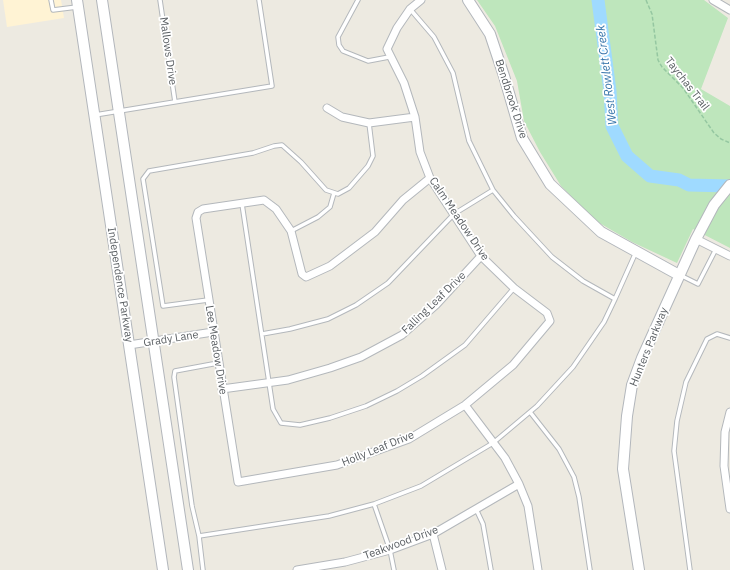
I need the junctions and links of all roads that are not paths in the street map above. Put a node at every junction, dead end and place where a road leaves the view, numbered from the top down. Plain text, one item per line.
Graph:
1 (51, 0) edge
2 (102, 0) edge
3 (160, 0) edge
4 (259, 0) edge
5 (358, 0) edge
6 (421, 0) edge
7 (468, 0) edge
8 (713, 0) edge
9 (78, 3) edge
10 (410, 10) junction
11 (730, 10) edge
12 (389, 57) junction
13 (175, 102) junction
14 (327, 108) dead end
15 (118, 111) junction
16 (94, 115) junction
17 (415, 117) junction
18 (369, 123) junction
19 (430, 178) junction
20 (730, 185) edge
21 (493, 190) junction
22 (334, 193) junction
23 (242, 204) junction
24 (454, 214) junction
25 (291, 231) junction
26 (696, 239) junction
27 (716, 249) junction
28 (637, 252) junction
29 (481, 256) junction
30 (730, 256) edge
31 (680, 275) junction
32 (514, 288) junction
33 (615, 299) junction
34 (208, 300) junction
35 (550, 321) joint
36 (213, 332) junction
37 (262, 334) junction
38 (730, 338) edge
39 (153, 341) junction
40 (129, 345) junction
41 (218, 363) junction
42 (269, 382) junction
43 (222, 389) junction
44 (466, 405) junction
45 (530, 412) junction
46 (730, 412) edge
47 (494, 443) junction
48 (238, 482) joint
49 (519, 484) junction
50 (374, 504) junction
51 (476, 509) junction
52 (730, 509) edge
53 (433, 534) junction
54 (199, 536) junction
55 (390, 550) junction
56 (345, 566) edge
57 (164, 570) edge
58 (188, 570) edge
59 (203, 570) edge
60 (297, 570) edge
61 (394, 570) edge
62 (442, 570) edge
63 (491, 570) edge
64 (538, 570) edge
65 (590, 570) edge
66 (639, 570) edge
67 (690, 570) edge

1 - 9 lane
2 - 15 main road
3 - 13 lane, Mallows Drive
4 - 13 lane
5 - 12 lane
6 - 10 street
7 - 28 main road, Bendbrook Drive
8 - 11 street
9 - 16 main road, Independence Parkway
10 - 12 street, Calm Meadow Drive
10 - 21 lane
12 - 17 street, Calm Meadow Drive
13 - 15 lane
14 - 18 street
15 - 16 lane
15 - 39 main road
16 - 40 main road, Independence Parkway
17 - 18 street
17 - 19 street, Calm Meadow Drive
18 - 22 lane
19 - 24 street, Calm Meadow Drive
19 - 25 street
20 - 26 main road, Hunters Parkway
21 - 24 lane
21 - 33 lane
22 - 25 lane
22 - 34 lane
23 - 25 street
23 - 34 street, Lee Meadow Drive
23 - 37 lane
24 - 29 street, Calm Meadow Drive
24 - 37 lane
26 - 27 street
26 - 31 main road, Hunters Parkway
27 - 30 street
27 - 31 lane
28 - 31 main road, Bendbrook Drive
28 - 33 lane
29 - 32 street, Calm Meadow Drive
29 - 42 street, Falling Leaf Drive
31 - 66 main road, Hunters Parkway
32 - 35 street, Calm Meadow Drive
32 - 42 lane
33 - 45 lane
34 - 36 street, Lee Meadow Drive
35 - 44 street, Holly Leaf Drive
36 - 39 street, Grady Lane
36 - 41 street, Lee Meadow Drive
37 - 42 lane
38 - 67 lane
39 - 40 street, Grady Lane
39 - 58 main road
40 - 57 main road, Independence Parkway
41 - 43 street, Lee Meadow Drive
41 - 54 lane
42 - 43 street, Falling Leaf Drive
43 - 48 street, Lee Meadow Drive
44 - 47 street
44 - 48 street, Holly Leaf Drive
45 - 47 lane
45 - 65 lane
46 - 52 street
47 - 49 street
47 - 50 lane
49 - 51 street, Teakwood Drive
49 - 64 street
50 - 54 lane
50 - 55 lane
51 - 53 street, Teakwood Drive
51 - 63 lane
53 - 55 street, Teakwood Drive
53 - 62 street
54 - 59 lane
55 - 56 street, Teakwood Drive
55 - 61 lane
56 - 60 street, Teakwood Drive

